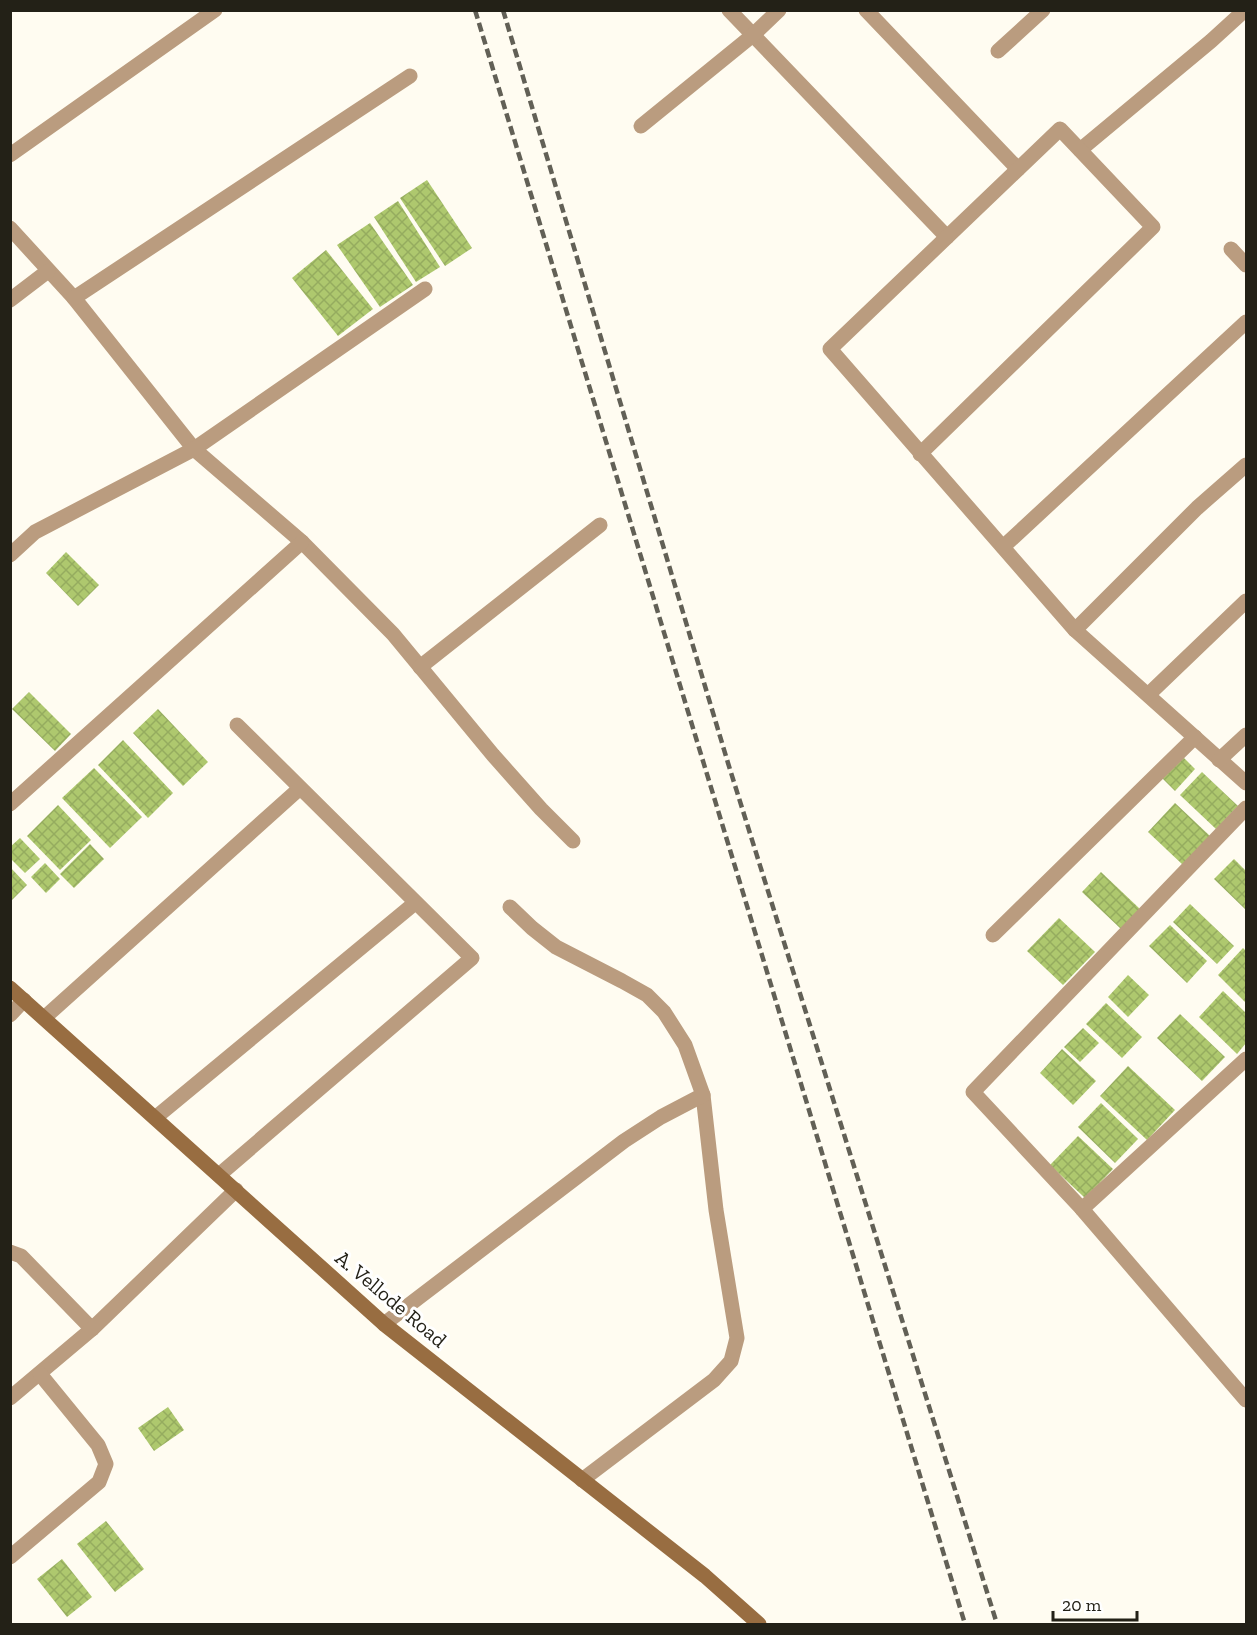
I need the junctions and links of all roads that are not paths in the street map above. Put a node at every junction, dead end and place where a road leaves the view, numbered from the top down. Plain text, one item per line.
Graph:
1 (215, 10) edge
2 (729, 10) edge
3 (779, 10) edge
4 (866, 10) edge
5 (1042, 10) edge
6 (1245, 10) edge
7 (753, 35) junction
8 (998, 51) dead end
9 (410, 76) dead end
10 (641, 126) dead end
11 (1080, 150) junction
12 (10, 155) edge
13 (1018, 169) junction
14 (10, 228) edge
15 (947, 237) junction
16 (1231, 249) dead end
17 (1246, 265) edge
18 (48, 271) junction
19 (426, 289) dead end
20 (74, 298) junction
21 (10, 300) edge
22 (1246, 322) edge
23 (194, 448) junction
24 (920, 454) junction
25 (1246, 465) edge
26 (600, 525) dead end
27 (302, 542) junction
28 (1003, 548) junction
29 (10, 555) edge
30 (1246, 601) edge
31 (1075, 630) junction
32 (420, 667) junction
33 (1149, 694) junction
34 (237, 725) dead end
35 (1246, 735) edge
36 (1195, 737) junction
37 (1219, 760) junction
38 (1246, 783) edge
39 (300, 789) junction
40 (10, 804) edge
41 (1246, 808) edge
42 (573, 841) dead end
43 (415, 903) junction
44 (510, 907) dead end
45 (993, 935) dead end
46 (10, 988) edge
47 (24, 1000) junction
48 (10, 1015) edge
49 (45, 1018) junction
50 (1246, 1059) edge
51 (704, 1095) junction
52 (155, 1119) junction
53 (219, 1175) junction
54 (236, 1190) junction
55 (1082, 1209) junction
56 (10, 1252) edge
57 (384, 1324) junction
58 (92, 1329) junction
59 (40, 1374) junction
60 (10, 1398) edge
61 (1246, 1400) edge
62 (582, 1480) junction
63 (10, 1557) edge
64 (759, 1624) edge

1 - 12 street
2 - 7 street
3 - 7 street
4 - 13 street
5 - 8 street
6 - 11 street
7 - 10 street
7 - 15 street
9 - 20 street
11 - 13 street
11 - 24 street
13 - 15 street
14 - 18 street
15 - 24 street
16 - 17 street
18 - 20 street
18 - 21 street
19 - 23 street
20 - 23 street
22 - 28 street
23 - 27 street
23 - 29 street
24 - 28 street
25 - 31 street
26 - 32 street
27 - 32 street
27 - 40 street
28 - 31 street
30 - 33 street
31 - 33 street
32 - 42 street
33 - 36 street
34 - 39 street
35 - 37 street
36 - 37 street
36 - 45 street
37 - 38 street
39 - 43 street
39 - 49 street
41 - 55 street
43 - 52 street
43 - 53 street
44 - 51 street
46 - 47 main road, A. Vellode Road
47 - 48 street
47 - 49 main road, A. Vellode Road
49 - 52 main road, A. Vellode Road
50 - 55 street
51 - 57 street
51 - 62 street
52 - 53 main road, A. Vellode Road
53 - 54 main road, A. Vellode Road
54 - 57 main road, A. Vellode Road
54 - 58 street
55 - 61 street
56 - 58 street
57 - 62 main road, A. Vellode Road
58 - 59 street
59 - 60 street
59 - 63 street
62 - 64 main road, A. Vellode Road

